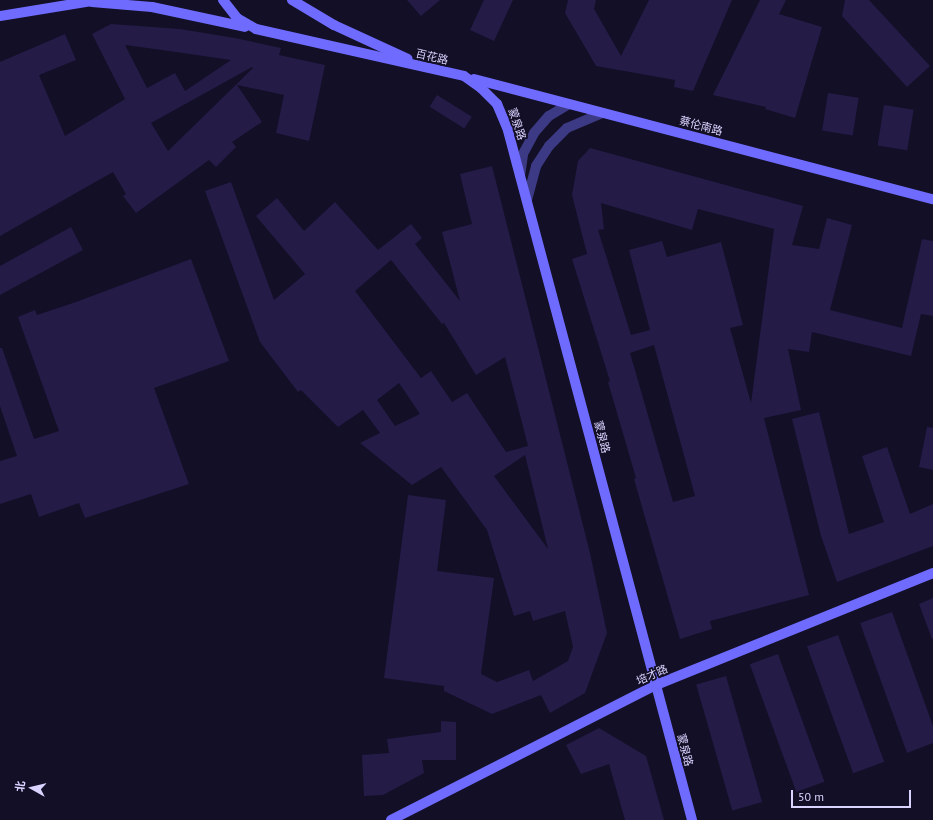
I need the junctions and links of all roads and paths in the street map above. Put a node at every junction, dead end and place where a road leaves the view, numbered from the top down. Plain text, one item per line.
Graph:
1 (223, 0) edge
2 (292, 0) edge
3 (96, 1) edge
4 (0, 16) edge
5 (256, 29) junction
6 (464, 76) junction
7 (569, 104) junction
8 (602, 113) junction
9 (520, 177) junction
10 (933, 199) edge
11 (527, 202) junction
12 (933, 573) edge
13 (656, 686) junction
14 (391, 820) edge
15 (692, 820) edge

1 - 5 main road, 百花路
2 - 6 main road, 百花路
3 - 4 main road
3 - 5 main road
5 - 6 main road, 百花路
6 - 7 main road, 蔡伦南路
6 - 9 main road, 蒙泉路
7 - 8 main road, 蔡伦南路
7 - 9 street
8 - 10 main road, 蔡伦南路
8 - 11 street
9 - 11 main road, 蒙泉路
11 - 13 main road, 蒙泉路
12 - 13 main road, 培才路
13 - 14 main road, 培才路
13 - 15 main road, 蒙泉路

